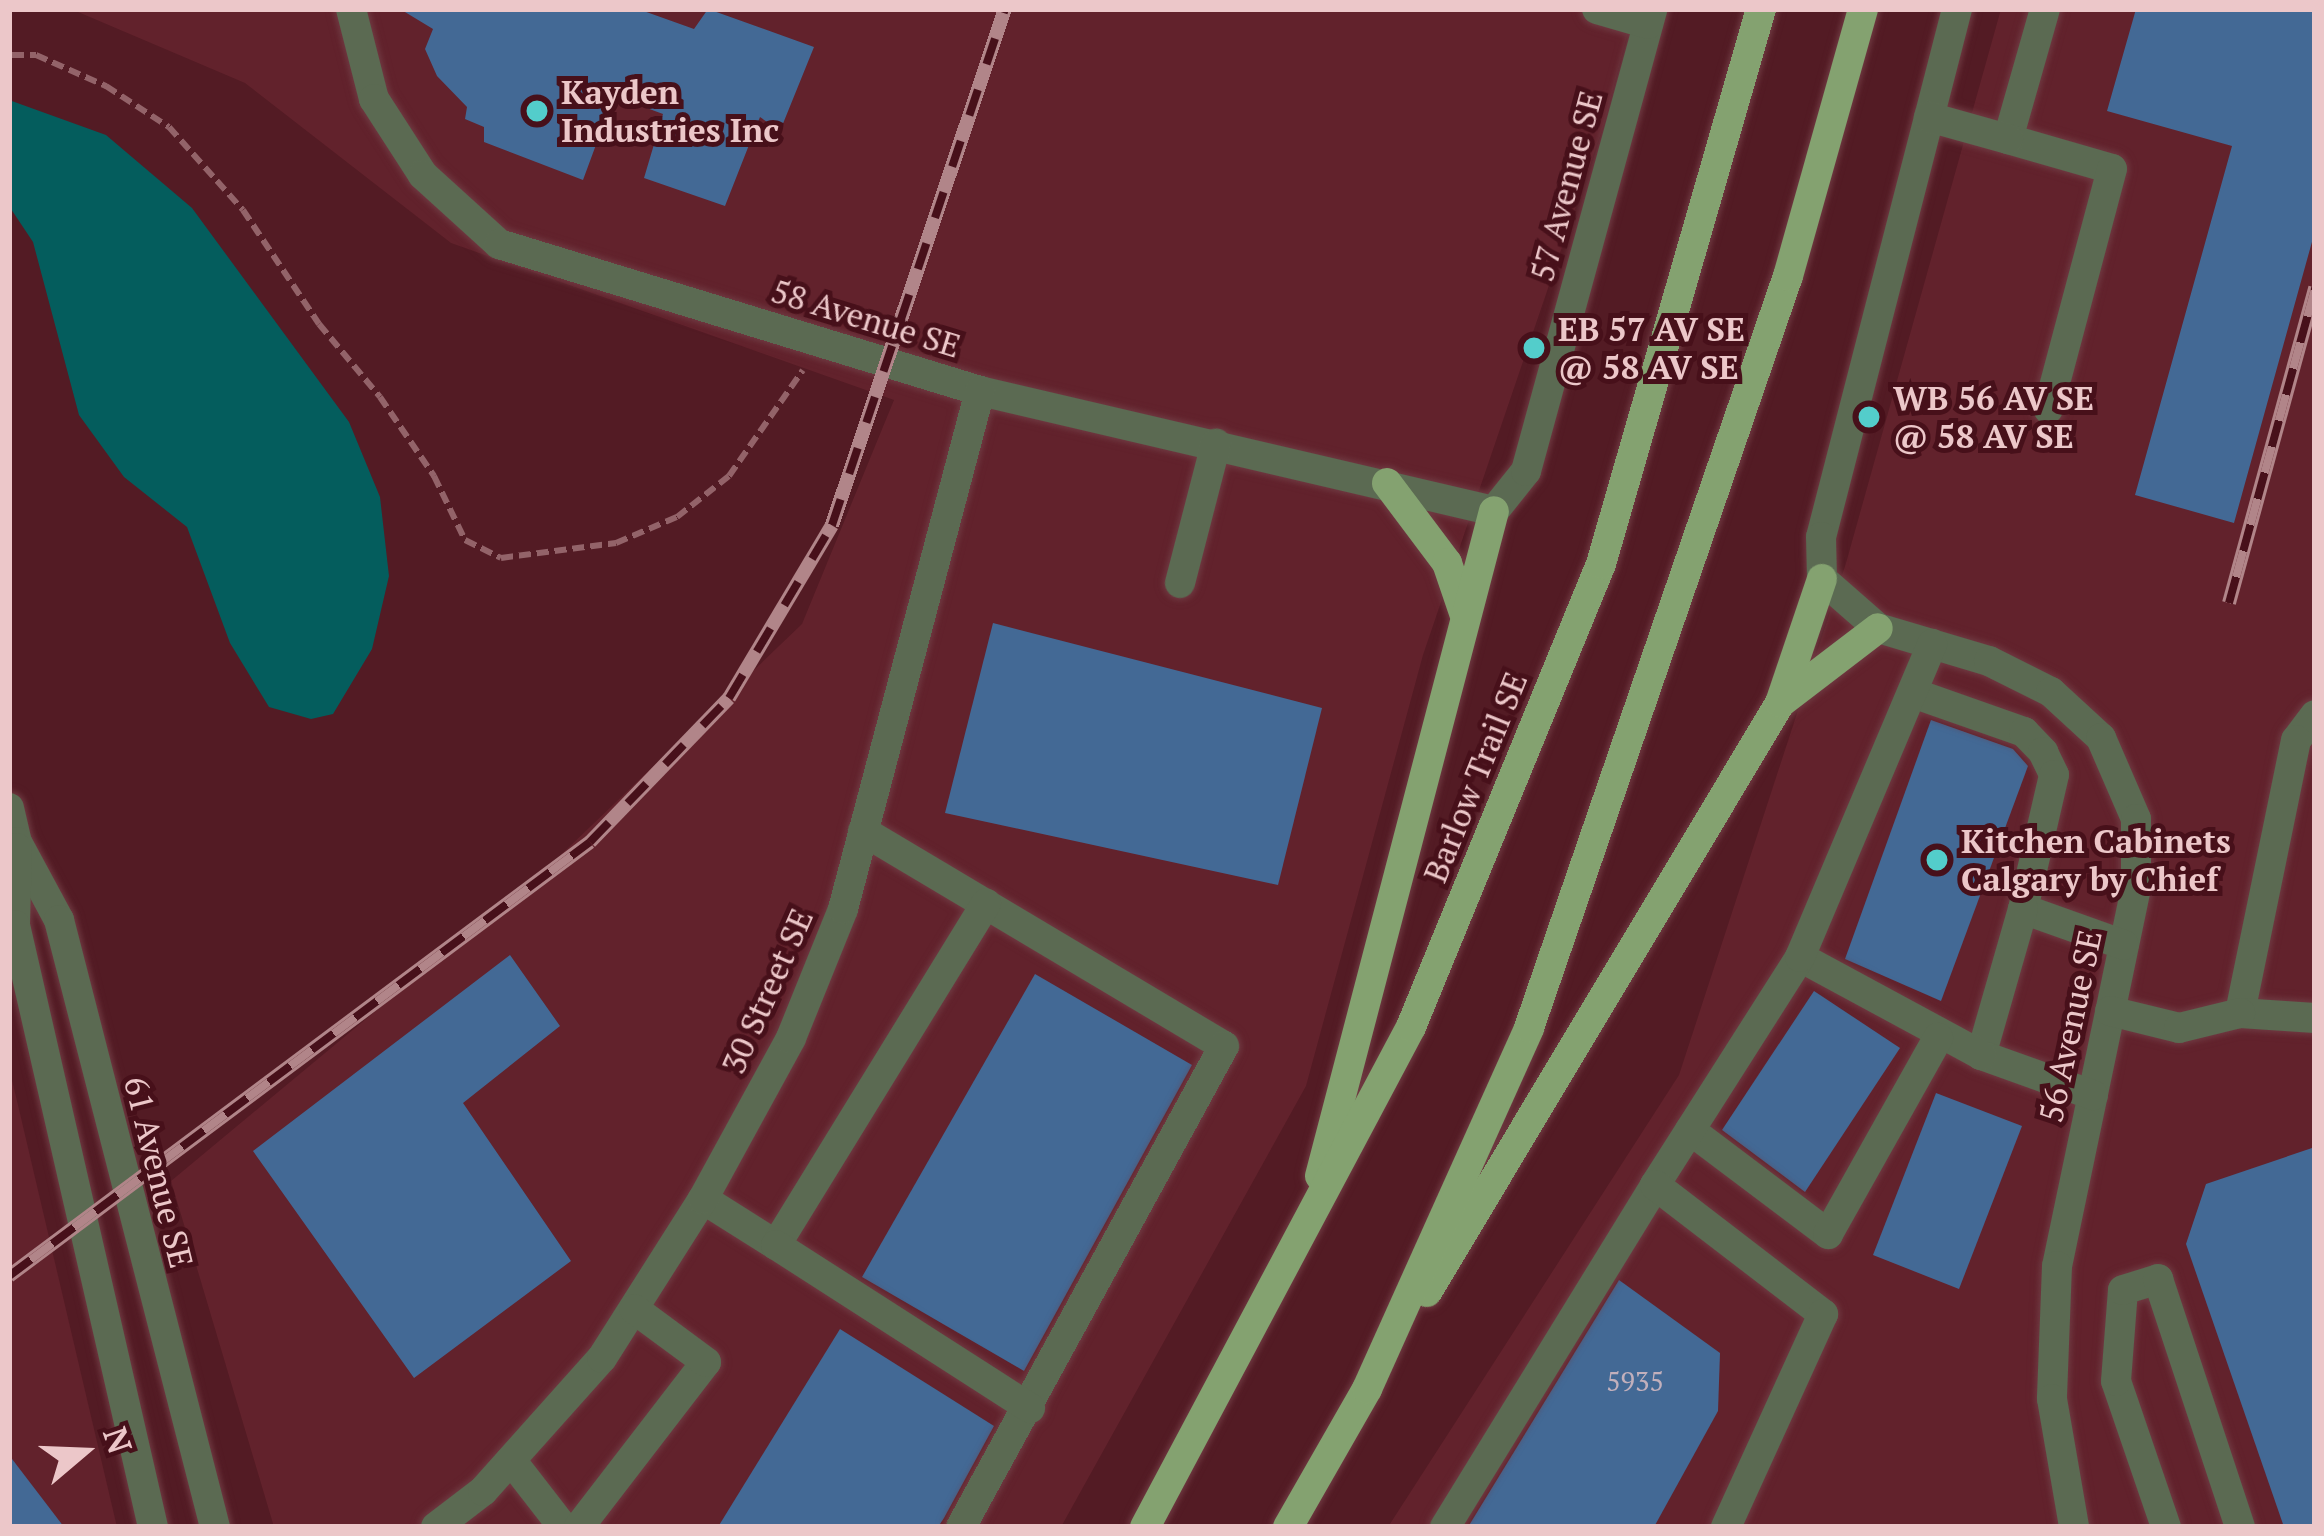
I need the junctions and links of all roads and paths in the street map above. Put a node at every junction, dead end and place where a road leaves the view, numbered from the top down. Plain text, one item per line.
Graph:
1 (351, 9) edge
2 (1597, 9) edge
3 (1761, 9) edge
4 (1863, 9) edge
5 (1957, 9) edge
6 (2045, 9) edge
7 (1650, 16) edge
8 (12, 55) edge
9 (1929, 117) junction
10 (2008, 139) junction
11 (801, 373) dead end
12 (980, 391) junction
13 (2048, 409) dead end
14 (1216, 444) junction
15 (1387, 482) junction
16 (1495, 511) junction
17 (1822, 579) junction
18 (1180, 583) dead end
19 (1466, 622) junction
20 (1878, 628) junction
21 (1932, 644) junction
22 (1913, 693) junction
23 (1780, 703) junction
24 (2315, 715) edge
25 (9, 808) edge
26 (863, 831) junction
27 (17, 842) junction
28 (986, 903) junction
29 (2023, 909) junction
30 (2124, 945) junction
31 (1800, 958) junction
32 (2110, 1011) junction
33 (2240, 1012) junction
34 (2315, 1018) edge
35 (1938, 1038) junction
36 (1981, 1055) junction
37 (2093, 1095) junction
38 (1690, 1130) junction
39 (1655, 1185) junction
40 (703, 1199) junction
41 (1306, 1228) junction
42 (776, 1245) junction
43 (634, 1309) junction
44 (1367, 1389) junction
45 (1030, 1408) junction
46 (511, 1460) junction
47 (153, 1527) edge
48 (215, 1527) edge
49 (436, 1527) edge
50 (563, 1527) edge
51 (579, 1527) edge
52 (962, 1527) edge
53 (1144, 1527) edge
54 (1288, 1527) edge
55 (1445, 1527) edge
56 (1726, 1527) edge
57 (2074, 1527) edge
58 (2166, 1527) edge
59 (2240, 1527) edge

1 - 12 street, 58 Avenue SE
2 - 7 street
3 - 41 main road, Barlow Trail SE
4 - 44 main road
5 - 9 street
6 - 10 street
7 - 16 street, 57 Avenue SE
8 - 11 path
9 - 10 street
9 - 17 street
10 - 13 street
12 - 14 street, 58 Avenue SE
12 - 26 street, 30 Street SE
14 - 15 street, 58 Avenue SE
14 - 18 street
15 - 16 street, 58 Avenue SE
15 - 19 main road
16 - 19 main road
17 - 20 street, 56 Avenue SE
17 - 23 main road
19 - 41 main road
20 - 21 street, 56 Avenue SE
20 - 23 main road
21 - 22 street
21 - 30 street, 56 Avenue SE
22 - 29 street
22 - 31 street
23 - 44 main road
24 - 33 street
25 - 27 street, 61 Avenue SE
26 - 28 street
26 - 40 street, 30 Street SE
27 - 47 street, 61 Avenue SE
27 - 48 street, 61 Avenue SE
28 - 42 street
28 - 45 street
29 - 30 street
29 - 36 street
30 - 32 street, 56 Avenue SE
31 - 35 street
31 - 38 street
32 - 33 street
32 - 37 street, 56 Avenue SE
33 - 34 street
35 - 36 street
35 - 38 street
36 - 37 street
37 - 57 street, 56 Avenue SE
38 - 39 street
39 - 55 street
39 - 56 street
40 - 42 street
40 - 43 street, 30 Street SE
41 - 53 main road, Barlow Trail SE
42 - 45 street
43 - 46 street, 30 Street SE
43 - 51 street
44 - 54 main road
45 - 52 street
46 - 49 street, 30 Street SE
46 - 50 street
58 - 59 street

